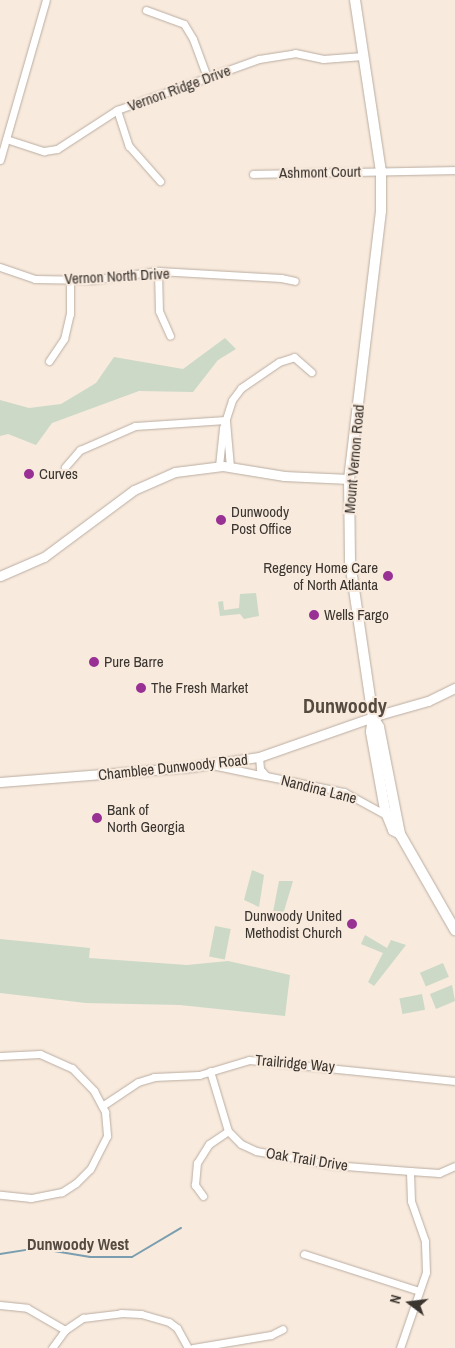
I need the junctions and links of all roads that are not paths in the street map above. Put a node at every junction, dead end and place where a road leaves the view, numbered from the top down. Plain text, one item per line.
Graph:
1 (46, 0) edge
2 (355, 0) edge
3 (146, 10) dead end
4 (363, 56) junction
5 (207, 77) junction
6 (117, 110) junction
7 (6, 139) junction
8 (0, 160) edge
9 (455, 170) edge
10 (384, 171) junction
11 (253, 174) dead end
12 (160, 181) dead end
13 (0, 267) edge
14 (158, 271) junction
15 (70, 279) junction
16 (295, 282) dead end
17 (170, 336) dead end
18 (49, 362) dead end
19 (311, 372) dead end
20 (226, 420) junction
21 (219, 466) junction
22 (65, 467) dead end
23 (230, 467) junction
24 (349, 479) junction
25 (0, 576) edge
26 (455, 688) edge
27 (373, 716) junction
28 (259, 757) junction
29 (209, 765) junction
30 (266, 776) junction
31 (0, 782) edge
32 (382, 793) junction
33 (371, 804) junction
34 (386, 815) junction
35 (400, 834) junction
36 (455, 930) edge
37 (0, 1056) edge
38 (210, 1071) junction
39 (455, 1081) edge
40 (102, 1106) junction
41 (228, 1131) junction
42 (455, 1166) edge
43 (410, 1172) junction
44 (0, 1195) edge
45 (203, 1196) dead end
46 (304, 1254) dead end
47 (419, 1291) junction
48 (0, 1306) edge
49 (283, 1329) dead end
50 (65, 1330) junction
51 (52, 1348) edge
52 (188, 1348) edge
53 (192, 1348) edge
54 (400, 1348) edge

1 - 7 street
2 - 4 main road, Mount Vernon Road
3 - 5 street
4 - 5 street, Vernon Ridge Drive
4 - 10 main road, Mount Vernon Road
5 - 6 street, Vernon Ridge Drive
6 - 7 street, Vernon Ridge Drive
6 - 12 street
7 - 8 street
9 - 10 street, Ashmont Court
10 - 11 street, Ashmont Court
10 - 24 main road, Mount Vernon Road
13 - 15 street, Vernon North Drive
14 - 15 street, Vernon North Drive
14 - 16 street, Vernon North Drive
14 - 17 street
15 - 18 street
19 - 20 street
20 - 21 street
20 - 22 street
20 - 23 street
21 - 23 street
21 - 25 street
23 - 24 street
24 - 27 main road, Mount Vernon Road
26 - 27 street, Chamblee Dunwoody Road
27 - 28 street, Chamblee Dunwoody Road
27 - 32 main road
27 - 35 main road, Mount Vernon Road
28 - 29 street, Chamblee Dunwoody Road
28 - 30 street, Nandina Lane
29 - 30 street, Nandina Lane
29 - 31 street, Chamblee Dunwoody Road
30 - 33 street, Nandina Lane
32 - 33 street, Nandina Lane
32 - 34 main road
33 - 34 street, Nandina Lane
34 - 35 main road
35 - 36 main road, Mount Vernon Road
37 - 40 street
38 - 39 street, Trailridge Way
38 - 40 street, Trailridge Way
38 - 41 street
40 - 44 street
41 - 43 street, Oak Trail Drive
41 - 45 street
42 - 43 street, Oak Trail Drive
43 - 47 street
46 - 47 street
47 - 54 street
48 - 50 street
49 - 53 street
50 - 51 street
50 - 52 street

